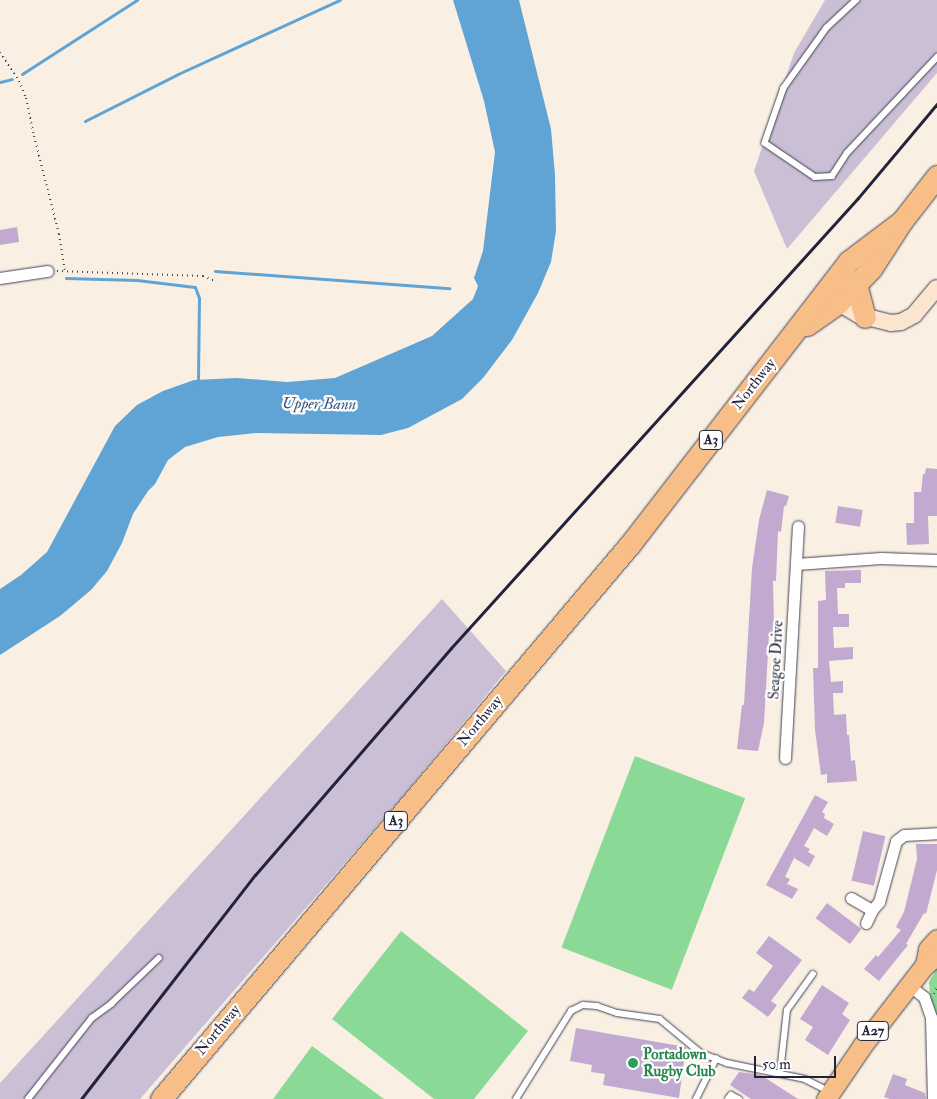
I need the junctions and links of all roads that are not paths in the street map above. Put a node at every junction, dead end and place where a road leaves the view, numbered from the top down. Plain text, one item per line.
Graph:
1 (857, 0) edge
2 (937, 58) edge
3 (937, 176) edge
4 (902, 221) junction
5 (47, 270) road end
6 (0, 278) edge
7 (856, 284) junction
8 (937, 288) edge
9 (830, 298) junction
10 (865, 317) junction
11 (798, 526) dead end
12 (937, 560) edge
13 (796, 564) junction
14 (785, 758) dead end
15 (937, 833) edge
16 (851, 898) dead end
17 (872, 910) junction
18 (866, 923) dead end
19 (937, 939) edge
20 (159, 958) dead end
21 (931, 960) edge
22 (813, 974) dead end
23 (909, 985) junction
24 (716, 1058) junction
25 (780, 1073) junction
26 (935, 1076) edge
27 (828, 1095) edge
28 (28, 1099) edge
29 (161, 1099) edge
30 (516, 1099) edge
31 (696, 1099) edge
32 (728, 1099) edge
33 (738, 1099) edge
34 (933, 1099) edge

1 - 2 lane
3 - 4 highway, Northway / A3
4 - 7 highway, Northway / A3
4 - 9 highway, Northway / A3
5 - 6 street
7 - 9 highway, Northway / A3
7 - 10 highway
8 - 10 main road
9 - 10 main road
9 - 29 highway, Northway / A3
11 - 13 street, Seagoe Drive
12 - 13 street
13 - 14 street, Seagoe Drive
15 - 17 street
16 - 17 street
17 - 18 street
19 - 21 main road
20 - 28 lane
21 - 23 main road, A27
22 - 25 lane
23 - 26 street
23 - 27 main road, A27
24 - 25 lane
24 - 30 lane
24 - 31 lane
25 - 27 lane
26 - 34 street
32 - 33 lane

